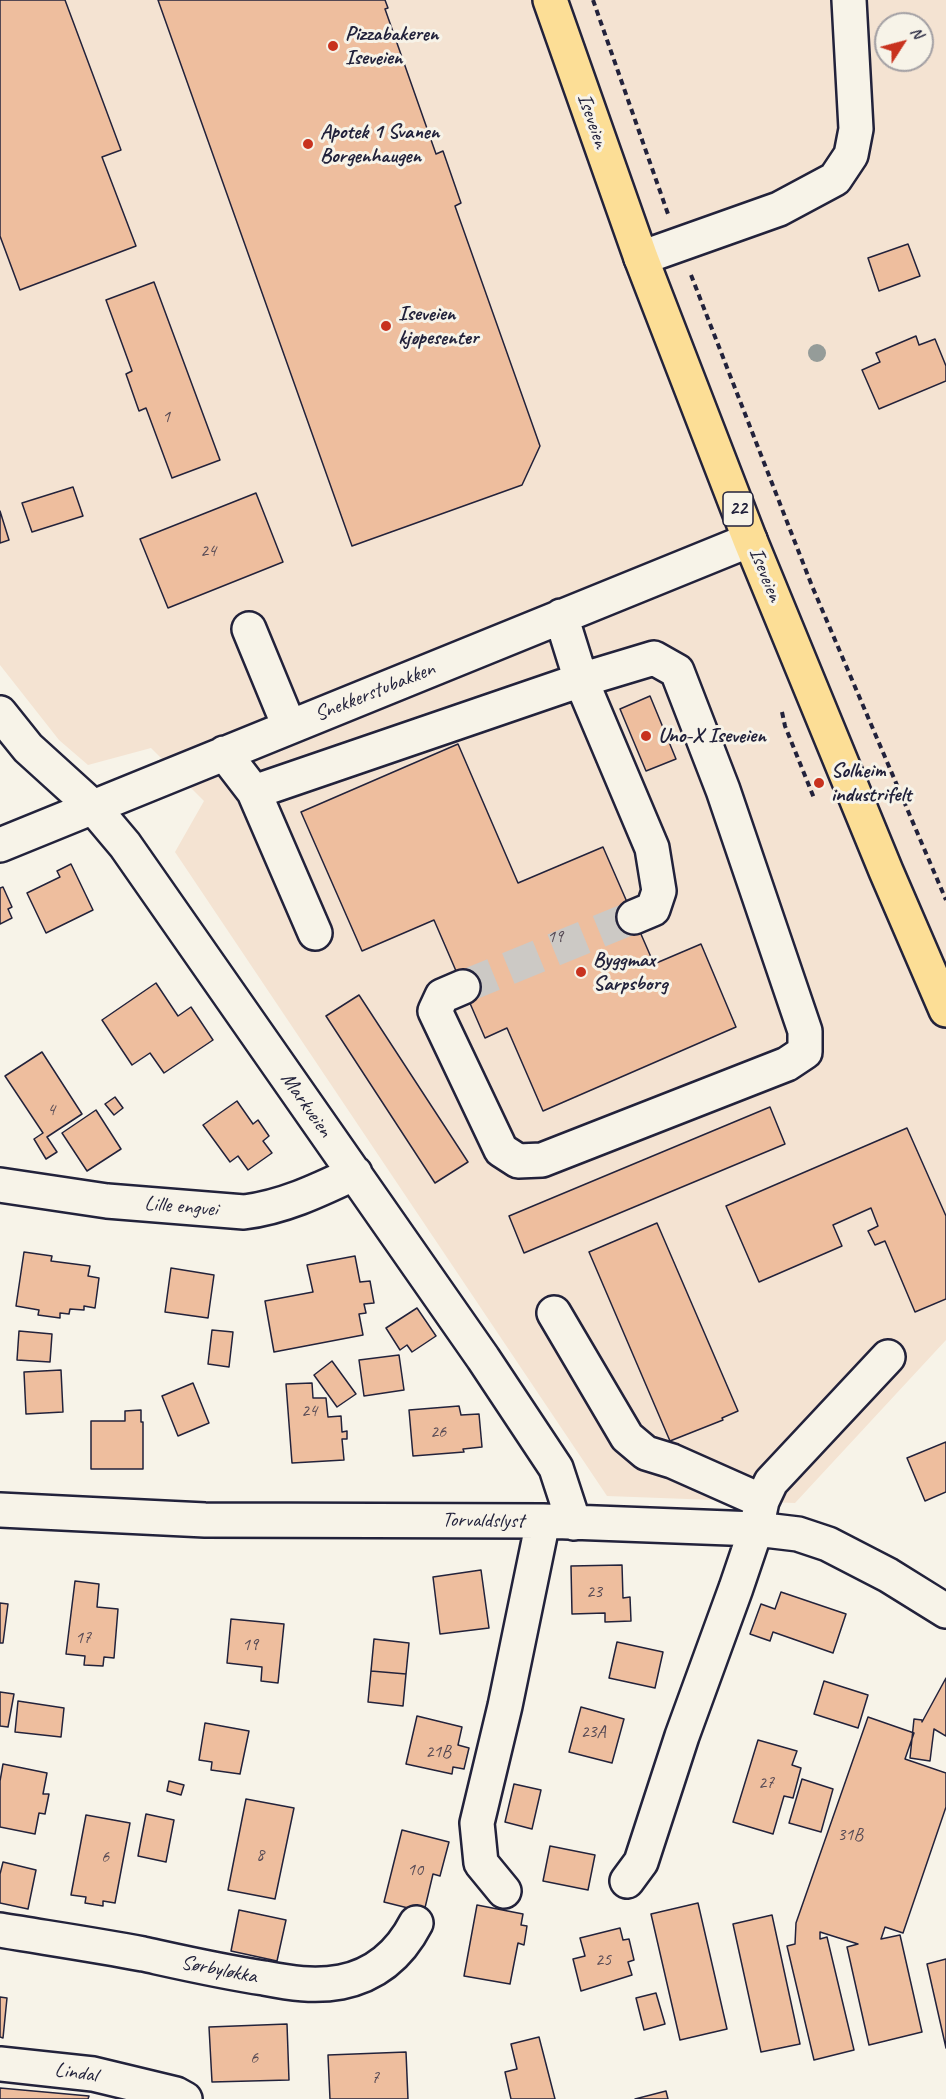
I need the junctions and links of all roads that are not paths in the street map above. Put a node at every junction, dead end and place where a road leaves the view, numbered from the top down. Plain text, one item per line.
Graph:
1 (550, 0) edge
2 (849, 0) edge
3 (641, 258) junction
4 (750, 540) junction
5 (561, 616) junction
6 (249, 629) dead end
7 (581, 680) junction
8 (0, 713) edge
9 (289, 726) junction
10 (224, 753) junction
11 (254, 792) junction
12 (93, 807) junction
13 (0, 845) edge
14 (634, 917) tunnel mouth
15 (315, 933) dead end
16 (463, 987) tunnel mouth
17 (946, 1008) edge
18 (355, 1173) junction
19 (0, 1185) edge
20 (554, 1313) dead end
21 (888, 1357) dead end
22 (0, 1510) edge
23 (759, 1515) junction
24 (558, 1522) junction
25 (946, 1611) edge
26 (627, 1881) dead end
27 (504, 1891) dead end
28 (416, 1923) dead end
29 (0, 1930) edge
30 (0, 2064) edge
31 (185, 2099) edge

1 - 3 highway, Iseveien / 22
2 - 3 street
3 - 4 highway, Iseveien / 22
4 - 5 street, Snekkerstubakken
4 - 17 highway, Iseveien / 22
5 - 7 street
5 - 9 street, Snekkerstubakken
6 - 9 street
7 - 11 street
7 - 14 street
7 - 16 street
8 - 12 street, Markveien
9 - 10 street, Snekkerstubakken
10 - 11 street
10 - 12 street, Snekkerstubakken
11 - 15 street
12 - 13 street, Snekkerstubakken
12 - 18 street, Markveien
18 - 19 street, Lille engvei
18 - 24 street, Markveien
20 - 23 street
21 - 23 street
22 - 24 street, Torvaldslyst
23 - 24 street, Torvaldslyst
23 - 25 street, Torvaldslyst
23 - 26 street
24 - 27 street
28 - 29 street, Sørbyløkka
30 - 31 street, Lindal

